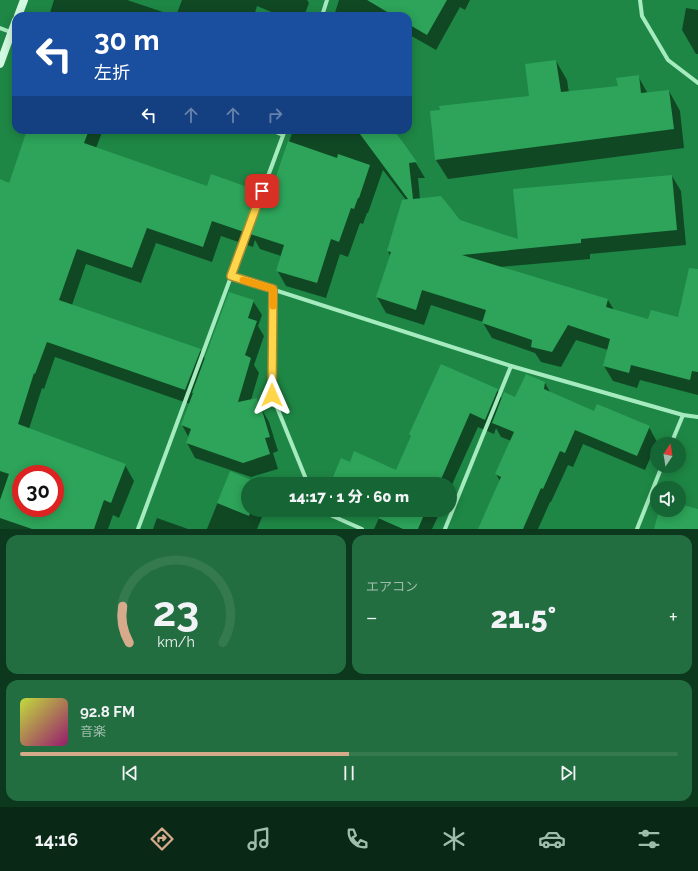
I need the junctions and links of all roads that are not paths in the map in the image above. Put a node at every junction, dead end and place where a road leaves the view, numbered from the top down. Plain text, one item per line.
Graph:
1 (24, 0) edge
2 (327, 0) edge
3 (640, 0) edge
4 (20, 12) edge
5 (323, 12) edge
6 (0, 28) edge
7 (12, 32) edge
8 (12, 37) edge
9 (0, 64) edge
10 (698, 83) edge
11 (283, 134) edge
12 (231, 276) junction
13 (273, 289) junction
14 (511, 366) junction
15 (683, 415) junction
16 (698, 417) edge
17 (674, 437) edge
18 (659, 473) edge
19 (305, 477) edge
20 (335, 517) edge
21 (138, 529) edge
22 (362, 529) edge
23 (445, 529) edge
24 (637, 529) edge

1 - 4 street
2 - 5 street
3 - 10 street
6 - 7 street
8 - 9 street
11 - 12 street
12 - 13 street
12 - 21 street
13 - 14 street
13 - 19 street
14 - 15 street
14 - 23 street
15 - 16 street
15 - 17 street
18 - 24 street
20 - 22 street

